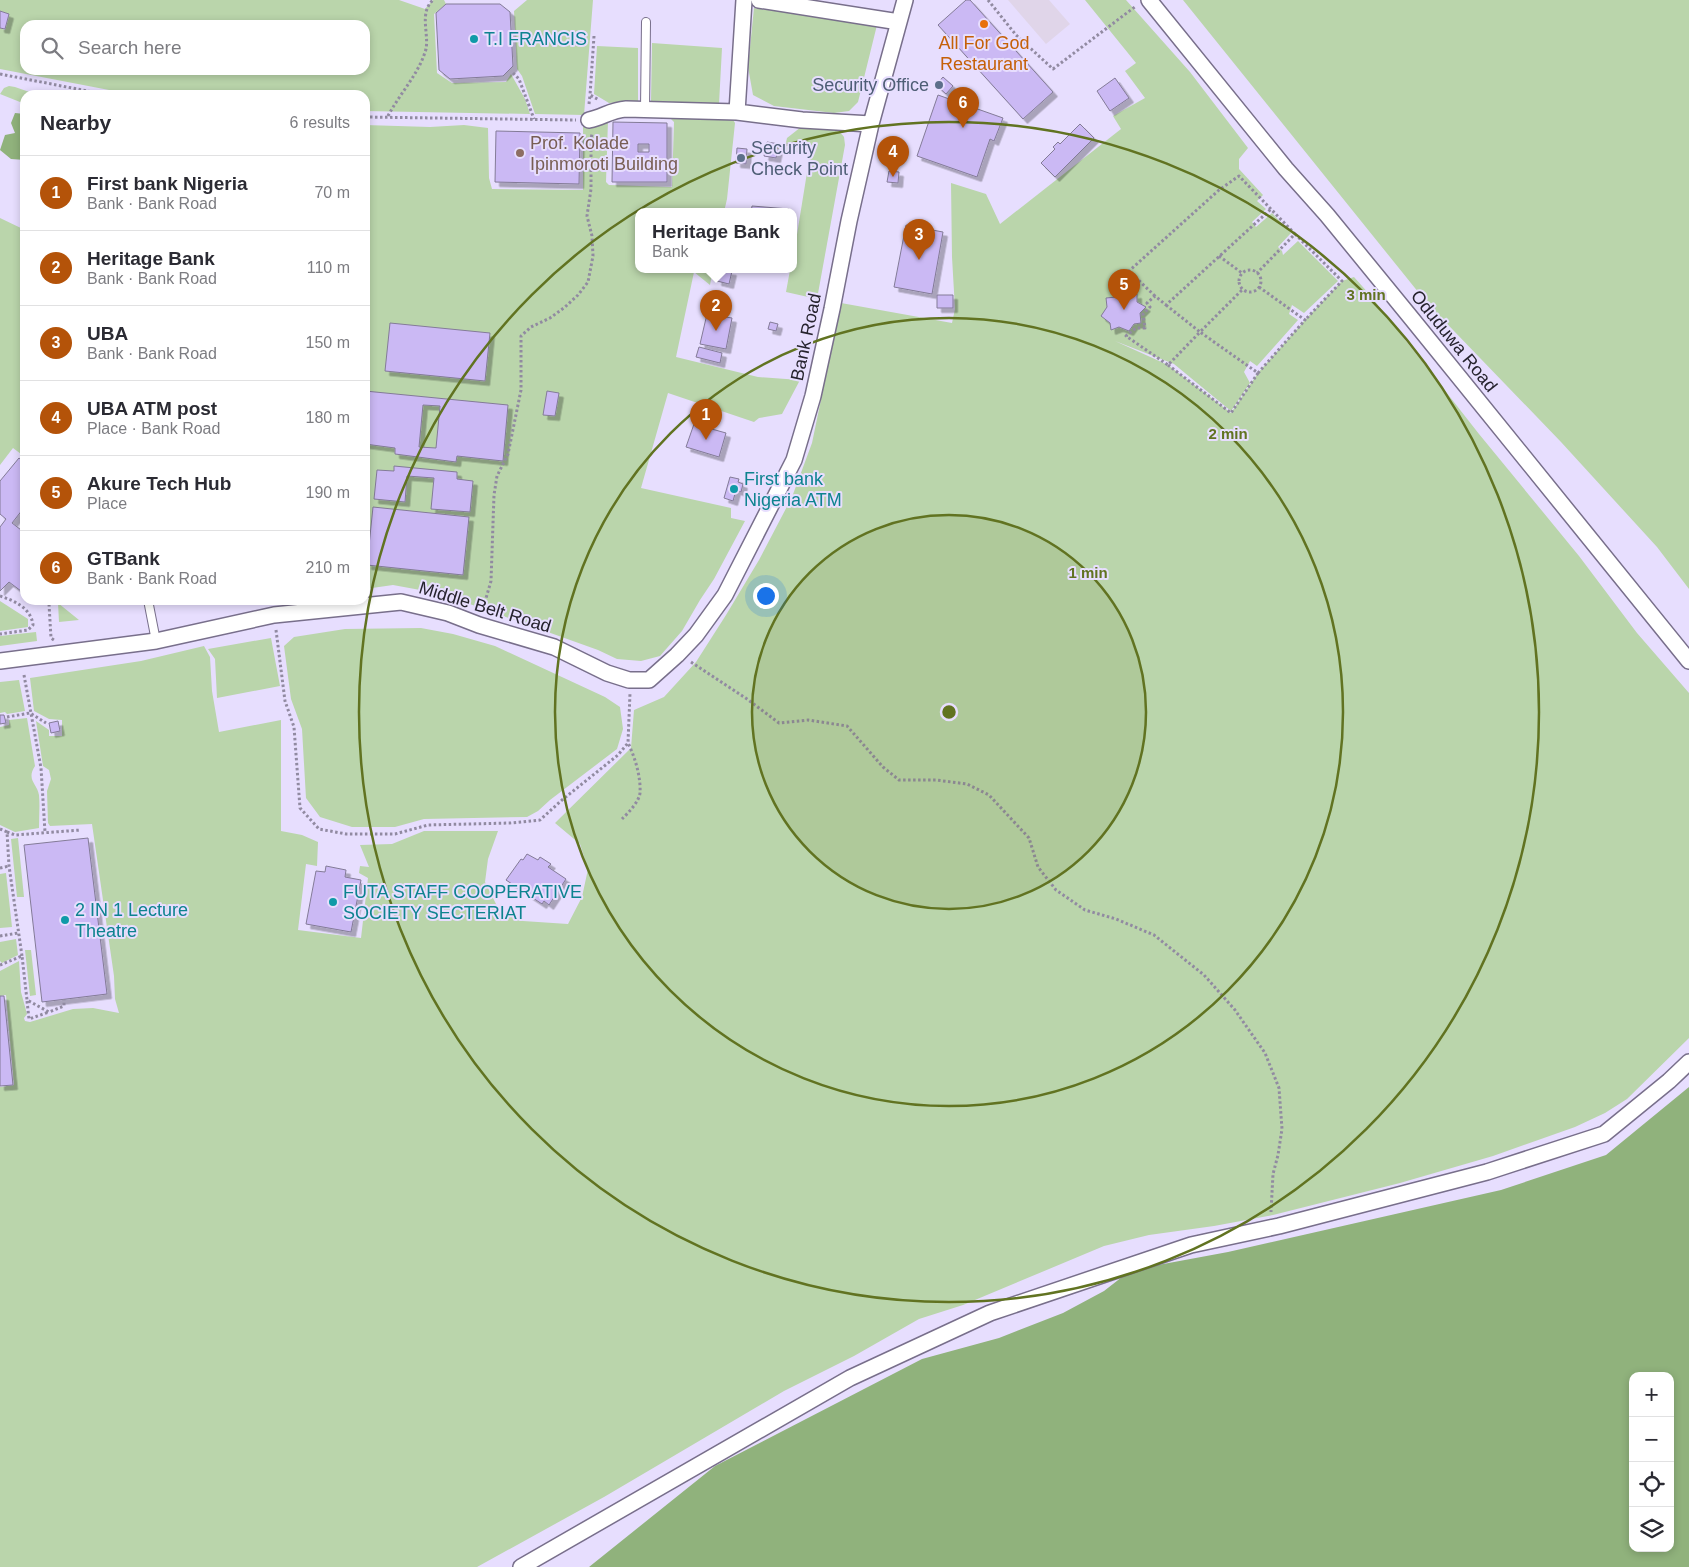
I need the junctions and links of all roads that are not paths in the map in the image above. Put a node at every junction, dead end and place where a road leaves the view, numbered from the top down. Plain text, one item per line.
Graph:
1 (744, 0) edge
2 (759, 0) edge
3 (905, 0) edge
4 (1144, 2) edge
5 (646, 22) dead end
6 (899, 22) junction
7 (645, 109) junction
8 (738, 112) junction
9 (594, 119) road end
10 (871, 124) junction
11 (149, 605) edge
12 (156, 641) junction
13 (678, 654) joint
14 (0, 661) edge
15 (1689, 661) edge
16 (1689, 1062) edge
17 (521, 1567) edge

1 - 8 street
2 - 6 street
3 - 6 street, Bank Road
4 - 15 street, Oduduwa Road
5 - 7 lane
6 - 10 street, Bank Road
7 - 8 street
7 - 9 street
8 - 10 street
10 - 13 street, Bank Road
11 - 12 lane
12 - 13 street, Middle Belt Road
12 - 14 street, Middle Belt Road
16 - 17 street

